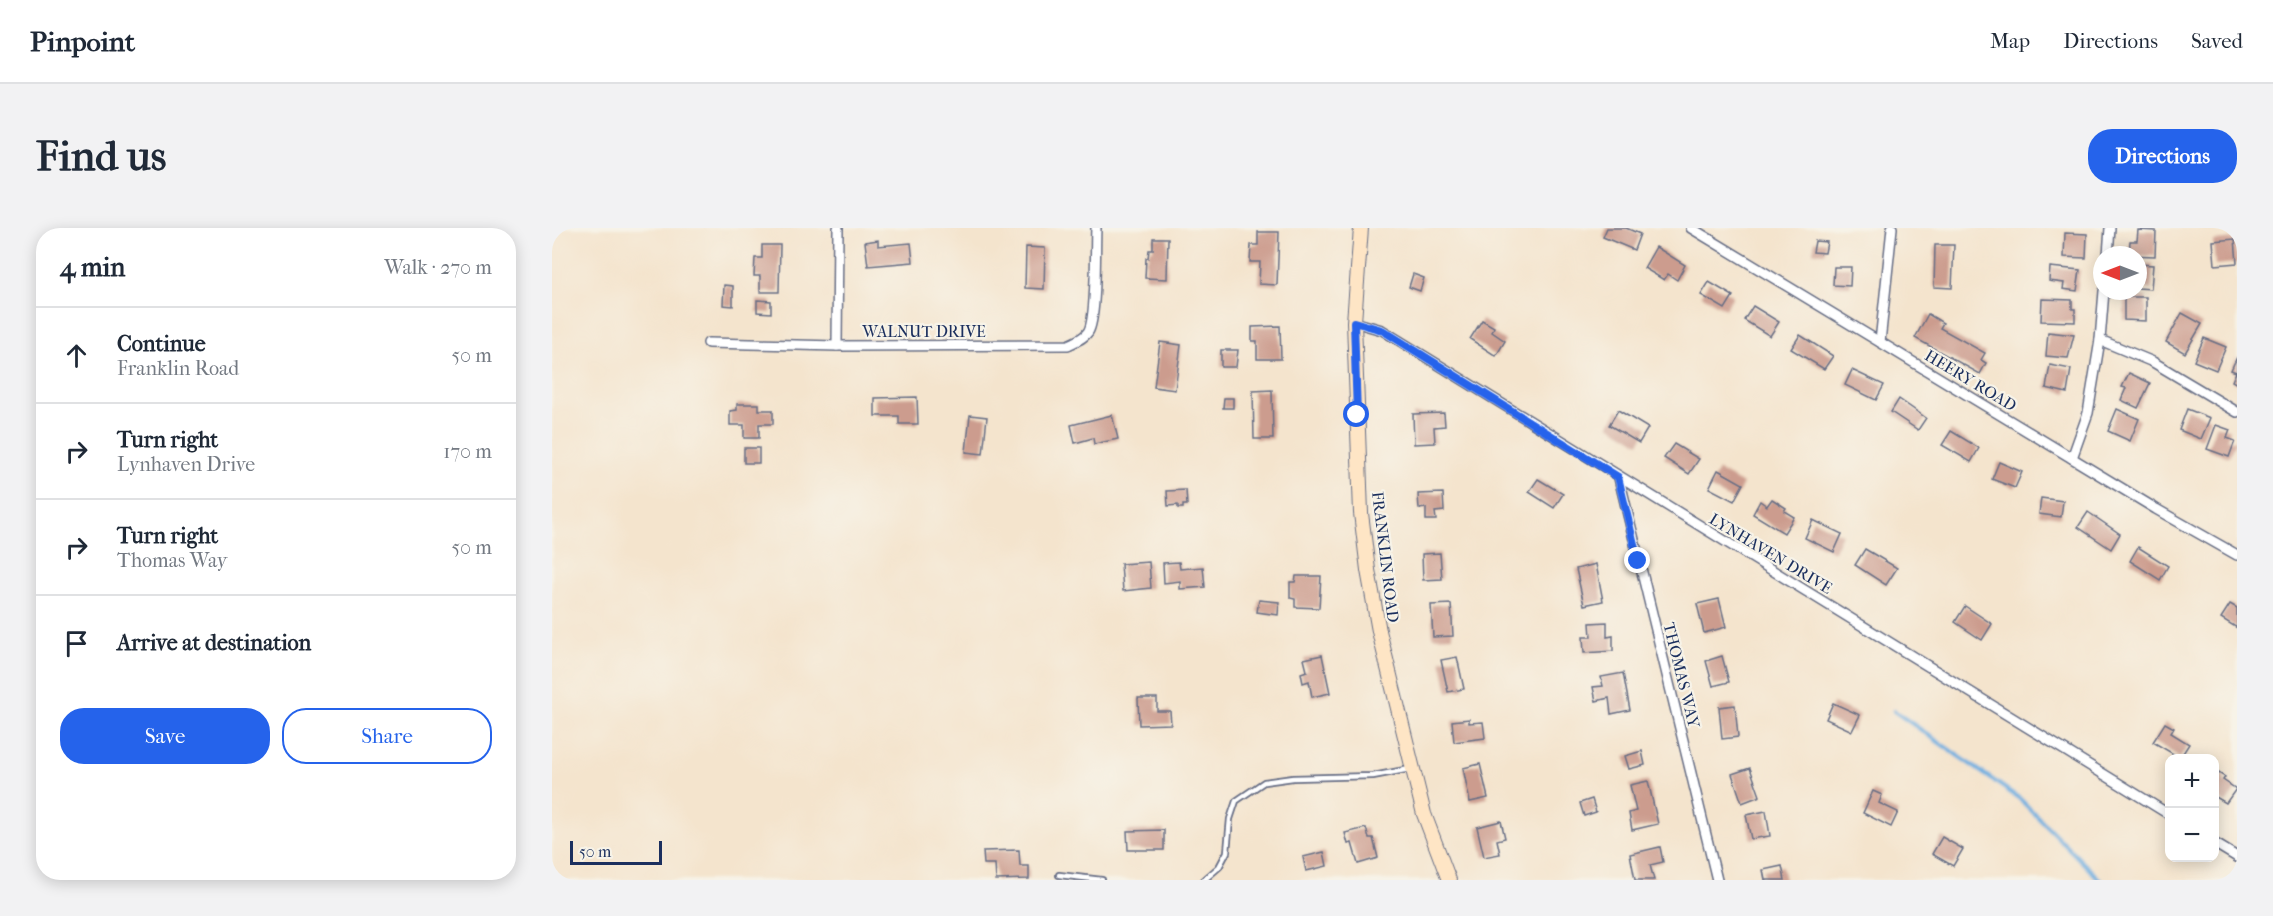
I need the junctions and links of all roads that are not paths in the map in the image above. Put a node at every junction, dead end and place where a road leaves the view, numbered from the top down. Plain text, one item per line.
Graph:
1 (838, 228) edge
2 (1096, 228) edge
3 (1361, 228) edge
4 (1691, 228) edge
5 (1892, 228) edge
6 (2110, 228) edge
7 (2109, 246) edge
8 (2103, 300) edge
9 (1354, 322) junction
10 (2100, 340) junction
11 (1880, 342) junction
12 (708, 343) dead end
13 (837, 346) junction
14 (2237, 412) edge
15 (2072, 458) junction
16 (1618, 477) junction
17 (2237, 555) edge
18 (1413, 768) junction
19 (2165, 813) edge
20 (2219, 846) edge
21 (2237, 856) edge
22 (1059, 875) dead end
23 (1102, 880) edge
24 (1204, 880) edge
25 (1449, 880) edge
26 (1717, 880) edge

1 - 13 street
2 - 13 street, WALNUT DRIVE
3 - 9 main road, FRANKLIN ROAD
4 - 11 street, HEERY ROAD
5 - 11 street
6 - 7 street
8 - 10 street
9 - 16 street, LYNHAVEN DRIVE
9 - 18 main road, FRANKLIN ROAD
10 - 14 street
10 - 15 street
11 - 15 street, HEERY ROAD
12 - 13 street, WALNUT DRIVE
15 - 17 street, HEERY ROAD
16 - 19 street, LYNHAVEN DRIVE
16 - 26 street, THOMAS WAY
18 - 24 lane
18 - 25 main road, FRANKLIN ROAD
20 - 21 street
22 - 23 lane

